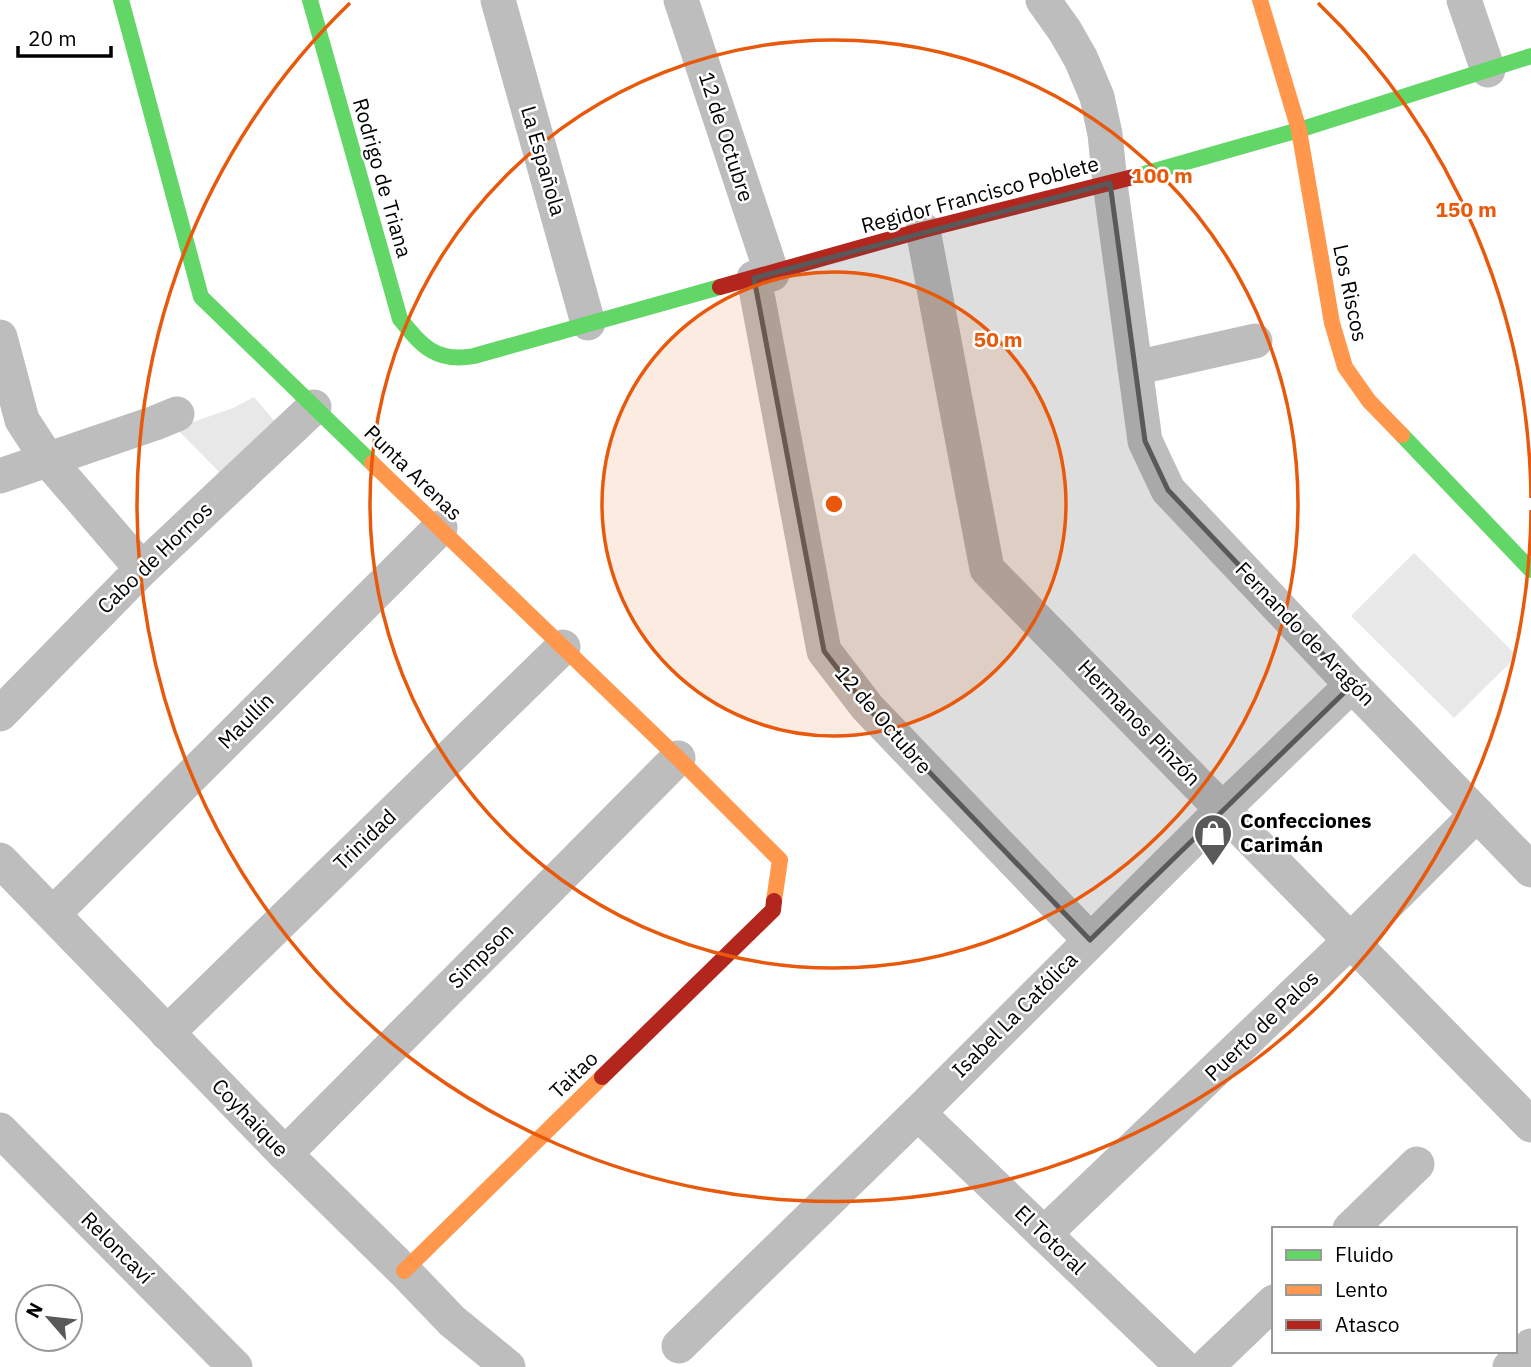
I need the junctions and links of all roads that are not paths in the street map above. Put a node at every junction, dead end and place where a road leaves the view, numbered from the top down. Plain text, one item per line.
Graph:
1 (121, 0) edge
2 (310, 0) edge
3 (498, 0) edge
4 (681, 0) edge
5 (1043, 0) edge
6 (1259, 0) edge
7 (1464, 0) edge
8 (1531, 56) edge
9 (1488, 70) junction
10 (1299, 130) junction
11 (1110, 183) junction
12 (923, 230) junction
13 (763, 276) junction
14 (588, 323) junction
15 (0, 337) edge
16 (1255, 341) dead end
17 (436, 353) joint
18 (1135, 368) junction
19 (314, 407) junction
20 (177, 414) dead end
21 (48, 460) junction
22 (0, 476) edge
23 (440, 528) junction
24 (142, 569) junction
25 (1531, 570) edge
26 (563, 647) junction
27 (1352, 685) junction
28 (0, 714) edge
29 (678, 758) junction
30 (1223, 809) junction
31 (1477, 814) junction
32 (0, 860) edge
33 (1531, 870) edge
34 (773, 910) joint
35 (53, 914) junction
36 (1090, 940) junction
37 (1351, 940) junction
38 (167, 1033) junction
39 (918, 1113) junction
40 (1531, 1125) edge
41 (0, 1130) edge
42 (285, 1154) junction
43 (1417, 1164) dead end
44 (1352, 1227) edge
45 (1044, 1234) junction
46 (404, 1270) junction
47 (1272, 1304) edge
48 (679, 1346) dead end
49 (1531, 1346) edge
50 (234, 1367) edge
51 (508, 1367) edge
52 (1182, 1367) edge
53 (1206, 1367) edge
54 (1510, 1367) edge

1 - 19 street, Punta Arenas
2 - 17 street, Rodrigo de Triana
3 - 14 street, La Española
4 - 13 street, 12 de Octubre
5 - 11 street, Fernando de Aragón
6 - 10 street, Los Riscos
7 - 9 street
8 - 9 street, Regidor Francisco Poblete
9 - 10 street, Regidor Francisco Poblete
10 - 11 street, Regidor Francisco Poblete
10 - 25 street, Los Riscos
11 - 12 street, Regidor Francisco Poblete
11 - 18 street, Fernando de Aragón
12 - 13 street, Regidor Francisco Poblete
12 - 30 street, Hermanos Pinzón
13 - 14 street, Regidor Francisco Poblete
13 - 36 street, 12 de Octubre
14 - 17 street, Regidor Francisco Poblete
15 - 21 street
16 - 18 street
18 - 27 street, Fernando de Aragón
19 - 23 street, Punta Arenas
19 - 24 street, Cabo de Hornos
20 - 21 street
21 - 22 street
21 - 24 street
23 - 26 street, Punta Arenas
23 - 35 street, Maullín
24 - 28 street, Cabo de Hornos
26 - 29 street, Punta Arenas
26 - 38 street, Trinidad
27 - 30 street, Isabel La Católica
27 - 31 street, Fernando de Aragón
29 - 34 street, Punta Arenas
29 - 42 street, Simpson
30 - 36 street, Isabel La Católica
30 - 37 street, Hermanos Pinzón
31 - 33 street, Fernando de Aragón
31 - 37 street, Puerto de Palos
32 - 35 street, Coyhaique
34 - 46 street, Taitao
35 - 38 street, Coyhaique
36 - 39 street, Isabel La Católica
37 - 40 street, Hermanos Pinzón
37 - 45 street, Puerto de Palos
38 - 42 street, Coyhaique
39 - 45 street, El Totoral
39 - 48 street, Isabel La Católica
41 - 50 street, Reloncaví
42 - 46 street, Coyhaique
43 - 44 street
45 - 52 street, El Totoral
46 - 51 street, Coyhaique
47 - 53 street
49 - 54 street

